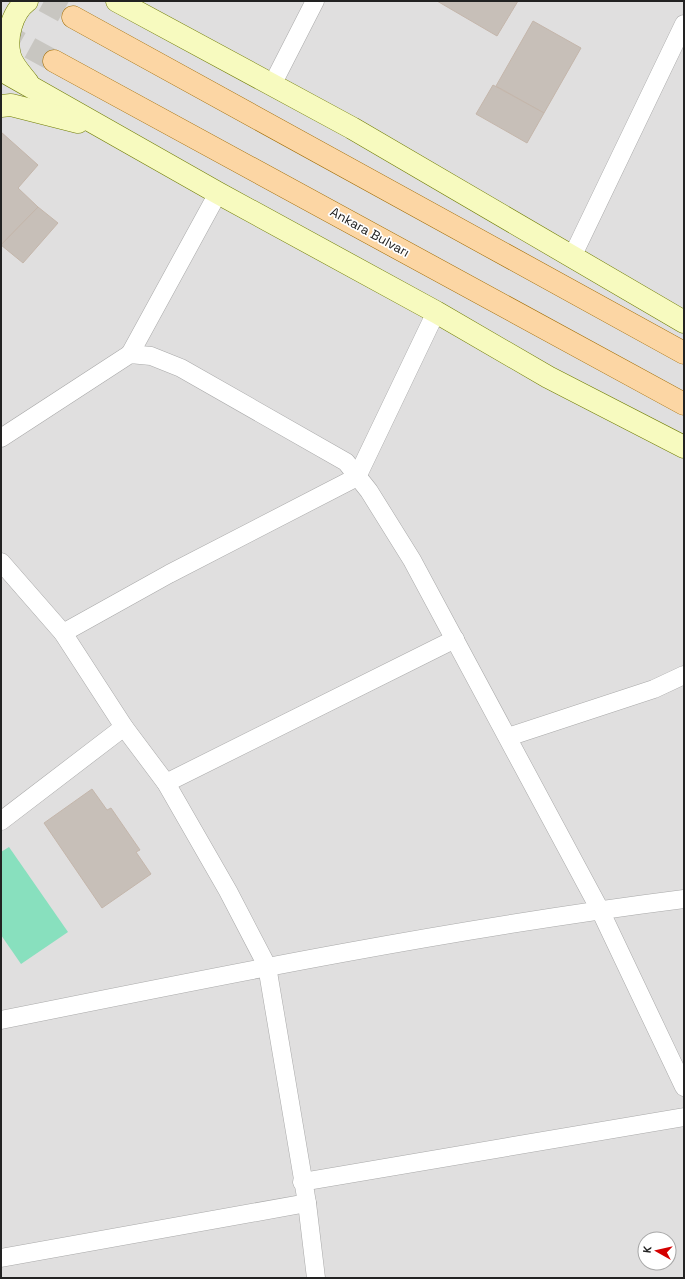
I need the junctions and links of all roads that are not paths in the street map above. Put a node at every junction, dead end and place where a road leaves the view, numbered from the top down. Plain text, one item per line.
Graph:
1 (27, 1) edge
2 (117, 1) edge
3 (315, 1) edge
4 (73, 17) tunnel mouth
5 (684, 24) edge
6 (54, 61) tunnel mouth
7 (1, 70) edge
8 (272, 85) junction
9 (31, 87) junction
10 (1, 106) edge
11 (104, 129) junction
12 (218, 193) junction
13 (572, 257) junction
14 (436, 312) junction
15 (684, 322) edge
16 (684, 353) edge
17 (130, 354) junction
18 (684, 404) edge
19 (1, 438) edge
20 (684, 447) edge
21 (357, 477) junction
22 (1, 562) edge
23 (63, 633) junction
24 (455, 639) junction
25 (684, 674) edge
26 (124, 727) junction
27 (508, 737) junction
28 (166, 783) junction
29 (1, 821) edge
30 (684, 899) edge
31 (600, 910) junction
32 (267, 966) junction
33 (1, 1020) edge
34 (684, 1087) edge
35 (684, 1117) edge
36 (302, 1182) junction
37 (307, 1203) junction
38 (1, 1258) edge
39 (316, 1278) edge

1 - 9 main road
2 - 8 main road
3 - 8 street
4 - 16 main road
5 - 13 street
6 - 18 main road, Ankara Bulvarı
7 - 9 main road
8 - 13 main road
9 - 11 main road
10 - 11 main road
11 - 12 main road
12 - 14 main road
12 - 17 street
13 - 15 main road
14 - 20 main road
14 - 21 street
17 - 19 street
17 - 21 street
21 - 23 street
21 - 24 street
22 - 23 street
23 - 26 street
24 - 27 street
24 - 28 street
25 - 27 street
26 - 28 street
26 - 29 street
27 - 31 street
28 - 32 street
30 - 31 street
31 - 32 street
31 - 34 street
32 - 33 street
32 - 36 street
35 - 36 street
36 - 37 street
37 - 38 street
37 - 39 street

